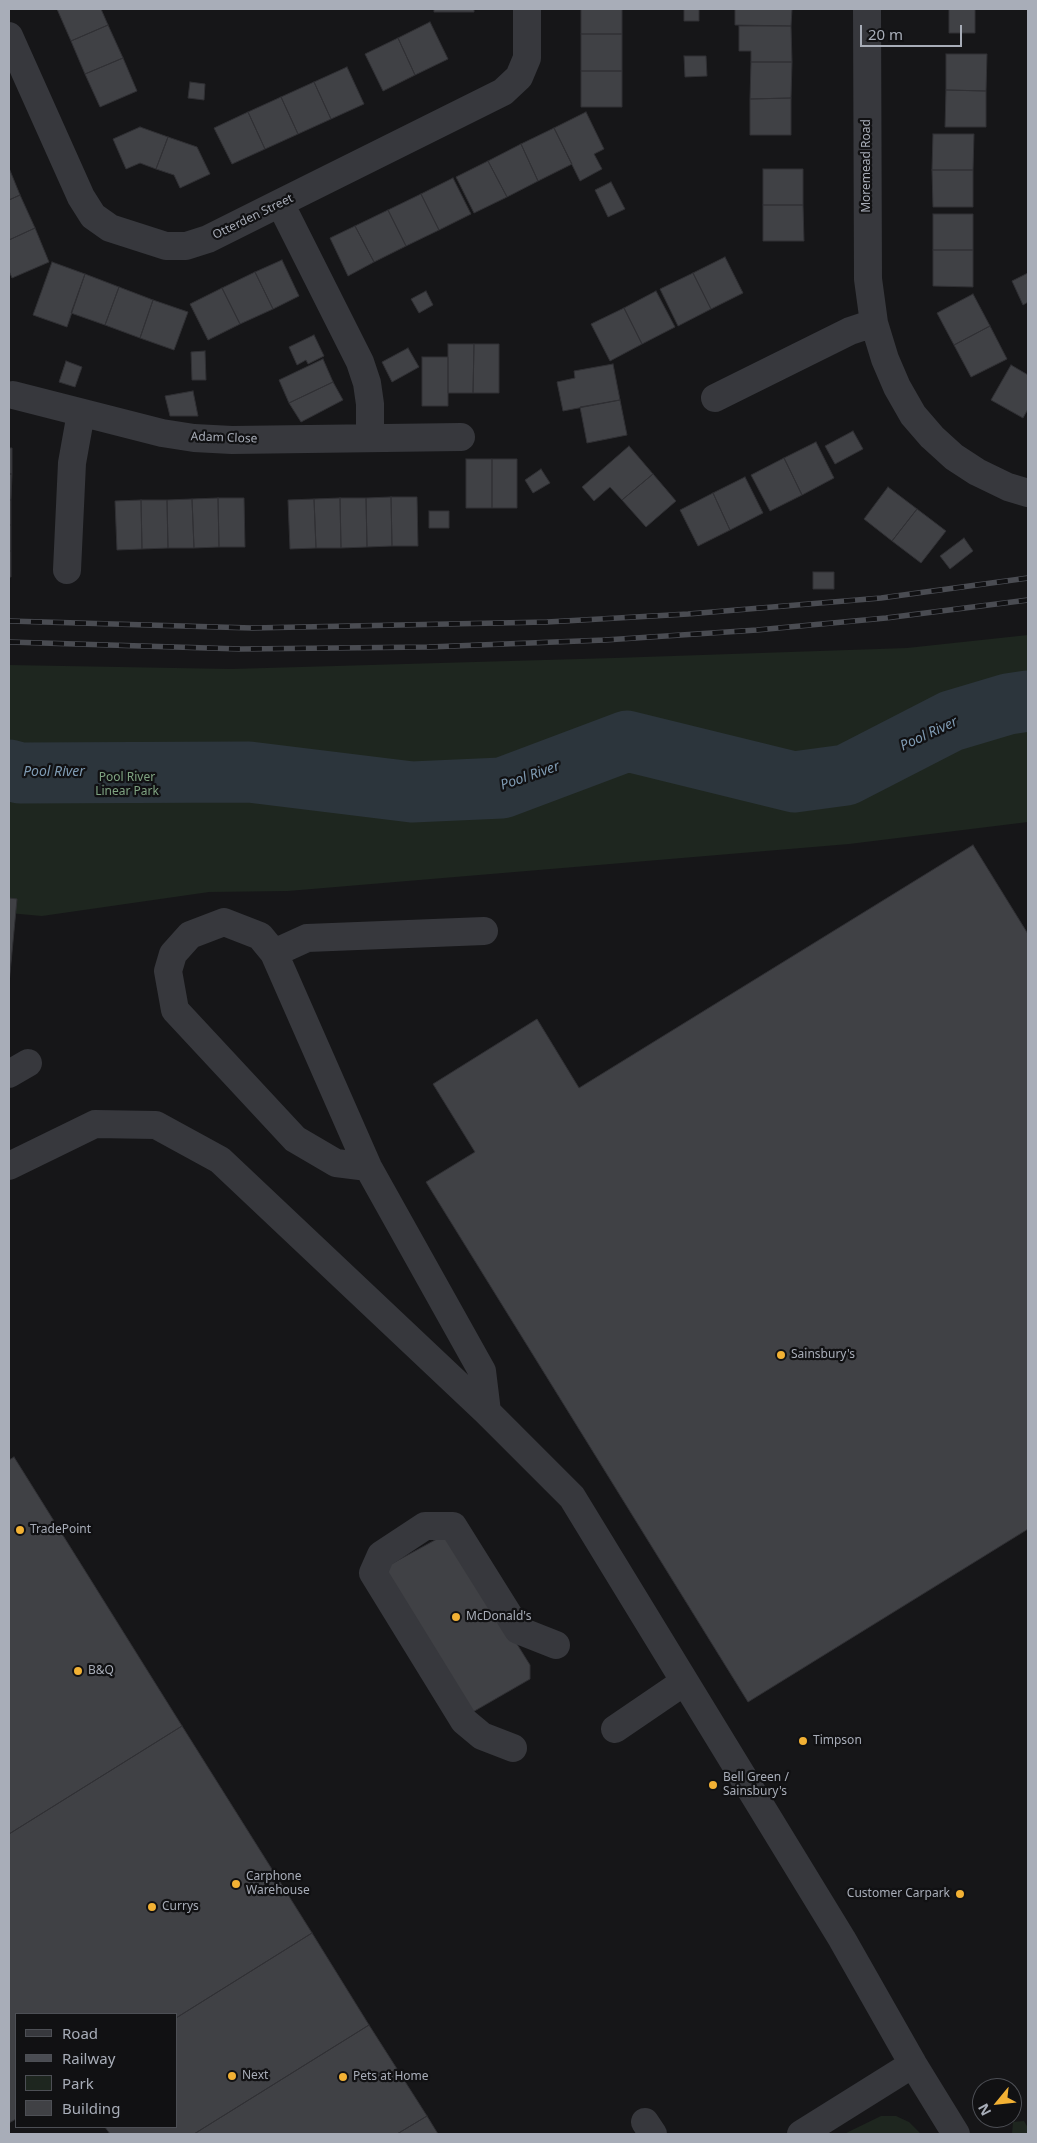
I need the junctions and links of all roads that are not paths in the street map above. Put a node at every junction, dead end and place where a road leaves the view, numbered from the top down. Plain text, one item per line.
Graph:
1 (527, 9) edge
2 (867, 9) edge
3 (9, 36) edge
4 (280, 204) junction
5 (874, 323) junction
6 (13, 394) dead end
7 (715, 398) dead end
8 (81, 413) junction
9 (461, 437) dead end
10 (370, 438) junction
11 (1028, 493) edge
12 (68, 570) dead end
13 (484, 931) dead end
14 (274, 953) junction
15 (9, 1166) edge
16 (368, 1167) junction
17 (487, 1412) junction
18 (556, 1645) dead end
19 (684, 1682) junction
20 (616, 1729) dead end
21 (513, 1748) dead end
22 (913, 2064) junction
23 (801, 2134) edge
24 (956, 2134) edge

1 - 4 street, Otterden Street
2 - 5 street, Moremead Road
3 - 4 street, Otterden Street
4 - 10 street
5 - 7 street
5 - 11 street, Moremead Road
6 - 8 street, Adam Close
8 - 10 street, Adam Close
8 - 12 street
9 - 10 street, Adam Close
13 - 14 street
14 - 16 street
14 - 16 street
15 - 17 street
16 - 17 street
17 - 19 street
18 - 21 street
19 - 20 street
19 - 22 street
22 - 23 street
22 - 24 street

